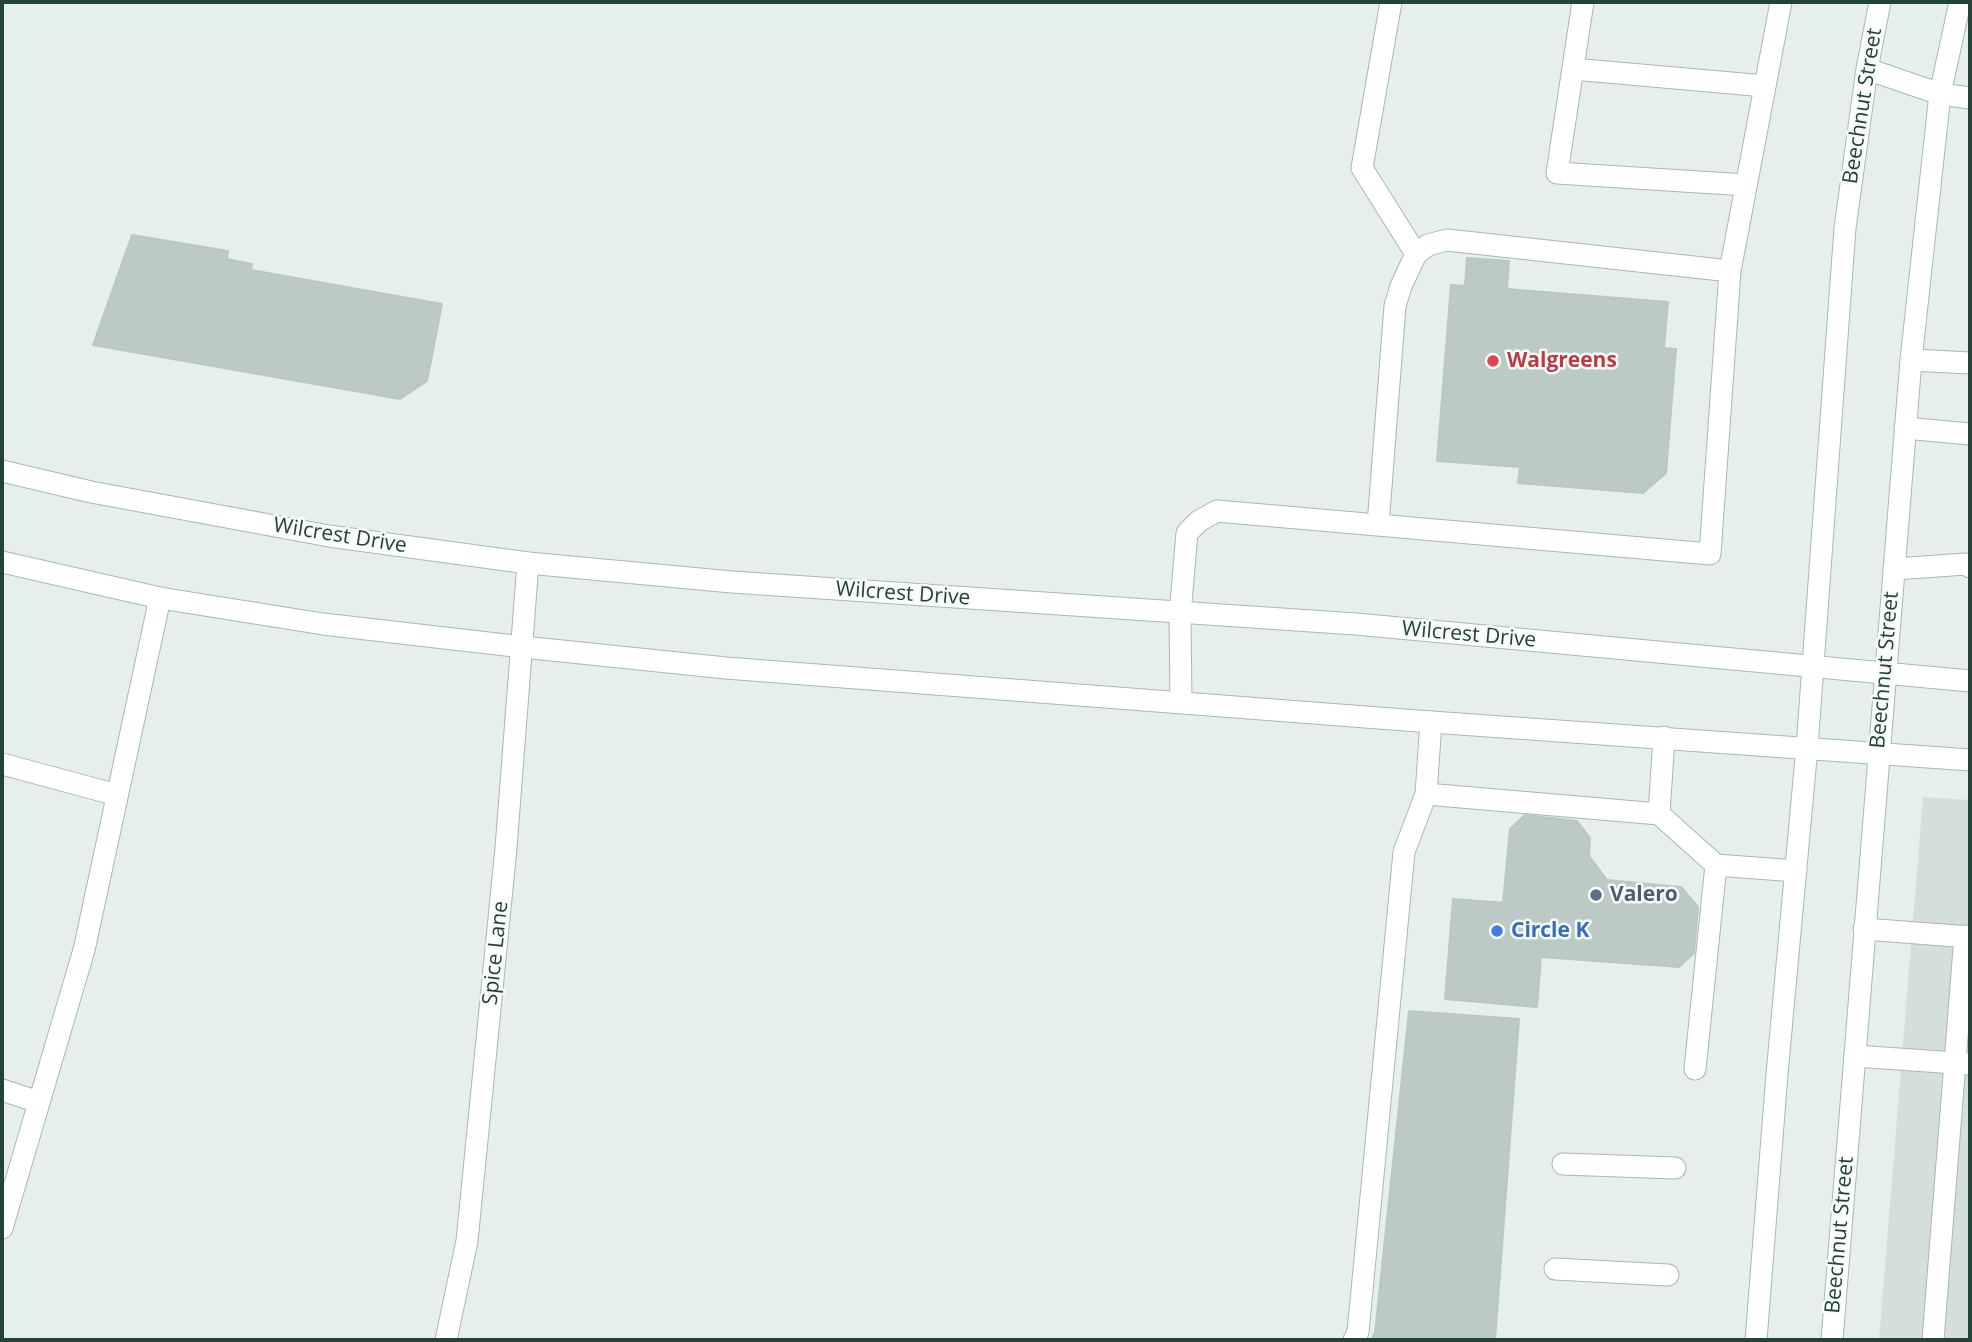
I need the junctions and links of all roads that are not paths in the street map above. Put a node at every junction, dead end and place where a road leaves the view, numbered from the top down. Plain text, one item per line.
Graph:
1 (1391, 2) edge
2 (1583, 2) edge
3 (1781, 2) edge
4 (1880, 2) edge
5 (1959, 2) edge
6 (1573, 69) junction
7 (1867, 69) junction
8 (1765, 86) junction
9 (1940, 94) junction
10 (1970, 97) edge
11 (1746, 185) junction
12 (1416, 254) junction
13 (1730, 271) junction
14 (1911, 359) junction
15 (1970, 363) edge
16 (1905, 428) junction
17 (1970, 434) edge
18 (2, 471) edge
19 (1378, 525) junction
20 (2, 562) edge
21 (528, 563) junction
22 (1970, 567) edge
23 (1894, 569) junction
24 (160, 598) junction
25 (1180, 614) junction
26 (523, 647) junction
27 (1812, 665) junction
28 (1885, 675) junction
29 (1970, 681) edge
30 (1181, 703) junction
31 (1431, 722) junction
32 (1664, 737) junction
33 (1807, 747) junction
34 (1878, 752) junction
35 (1970, 760) edge
36 (2, 764) edge
37 (1426, 794) junction
38 (117, 795) junction
39 (1659, 814) junction
40 (1716, 865) junction
41 (1796, 871) junction
42 (1864, 929) junction
43 (1967, 937) edge
44 (1854, 1056) junction
45 (1962, 1063) edge
46 (1695, 1069) dead end
47 (2, 1090) edge
48 (39, 1102) junction
49 (1563, 1164) dead end
50 (1675, 1168) dead end
51 (2, 1228) edge
52 (1555, 1269) dead end
53 (1668, 1275) dead end
54 (446, 1340) edge
55 (1354, 1340) edge
56 (1756, 1340) edge
57 (1832, 1340) edge
58 (1933, 1340) edge

1 - 12 main road
2 - 6 main road
3 - 8 main road
4 - 7 main road, Beechnut Street
5 - 9 main road, Beechnut Street
6 - 8 main road
6 - 11 main road
7 - 9 main road
7 - 27 main road, Beechnut Street
8 - 11 main road
9 - 10 main road
9 - 14 main road, Beechnut Street
11 - 13 main road
12 - 13 main road
12 - 19 main road
13 - 19 main road
14 - 15 main road
14 - 16 main road, Beechnut Street
16 - 17 main road
16 - 23 main road, Beechnut Street
18 - 21 main road, Wilcrest Drive
19 - 25 main road
20 - 24 main road
21 - 25 main road, Wilcrest Drive
21 - 26 main road, Spice Lane
22 - 23 main road
23 - 28 main road, Beechnut Street
24 - 26 main road
24 - 38 main road
25 - 27 main road, Wilcrest Drive
25 - 30 main road
26 - 30 main road
26 - 54 main road, Spice Lane
27 - 28 main road, Wilcrest Drive
27 - 33 main road, Beechnut Street
28 - 29 main road, Wilcrest Drive
28 - 34 main road, Beechnut Street
30 - 31 main road
31 - 32 main road
31 - 37 main road
32 - 33 main road
32 - 39 main road
33 - 34 main road
33 - 41 main road, Beechnut Street
34 - 35 main road
34 - 42 main road, Beechnut Street
36 - 38 main road
37 - 39 main road
37 - 55 main road
38 - 48 main road
39 - 40 main road
40 - 41 main road
40 - 46 main road
41 - 56 main road, Beechnut Street
42 - 43 main road
42 - 44 main road, Beechnut Street
43 - 45 main road
44 - 45 main road
44 - 57 main road, Beechnut Street
45 - 58 main road
47 - 48 main road
48 - 51 main road
49 - 50 main road
52 - 53 main road

